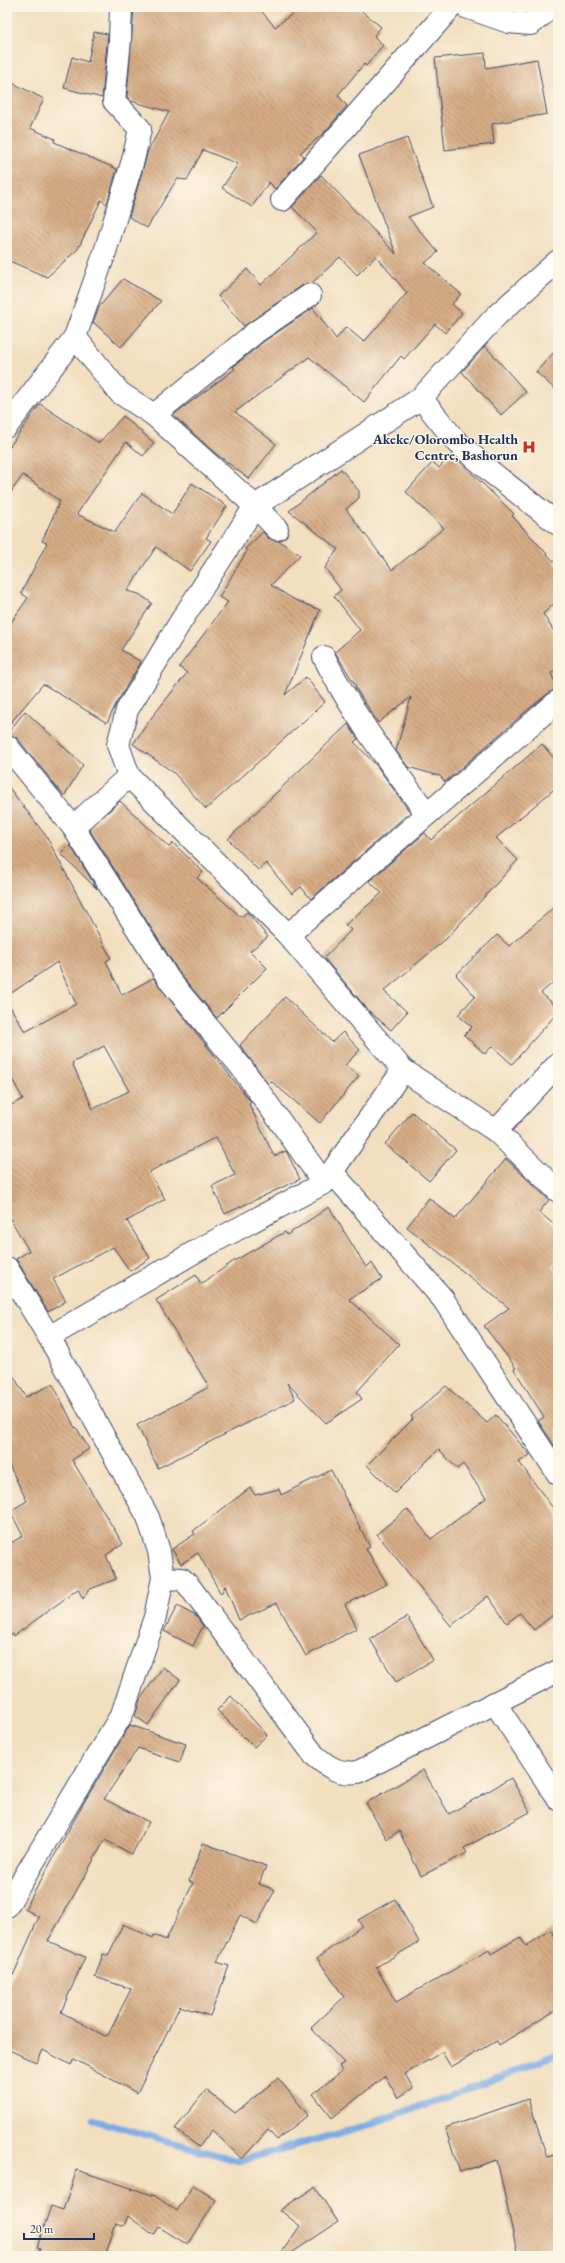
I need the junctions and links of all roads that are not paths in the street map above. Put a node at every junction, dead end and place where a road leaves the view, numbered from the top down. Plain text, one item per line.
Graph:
1 (121, 7) edge
2 (451, 7) edge
3 (466, 7) edge
4 (546, 7) edge
5 (282, 200) dead end
6 (558, 261) edge
7 (310, 295) dead end
8 (75, 337) junction
9 (421, 398) junction
10 (154, 415) junction
11 (7, 426) edge
12 (256, 506) junction
13 (558, 524) edge
14 (277, 529) dead end
15 (324, 657) dead end
16 (558, 701) edge
17 (7, 746) edge
18 (129, 776) junction
19 (427, 814) junction
20 (73, 827) junction
21 (288, 935) junction
22 (558, 1064) edge
23 (403, 1070) junction
24 (496, 1131) junction
25 (328, 1177) junction
26 (558, 1191) edge
27 (7, 1268) edge
28 (49, 1337) junction
29 (558, 1474) edge
30 (163, 1578) junction
31 (558, 1671) edge
32 (495, 1703) junction
33 (558, 1799) edge
34 (7, 1906) edge

1 - 8 street
2 - 5 street
3 - 4 street
6 - 9 street
7 - 10 street
8 - 10 street
8 - 11 street
9 - 12 street
9 - 13 street
10 - 12 street
12 - 14 street
12 - 18 street
15 - 19 street
16 - 19 street
17 - 20 street
18 - 20 street
18 - 21 street
19 - 21 street
20 - 25 street
21 - 23 street
22 - 24 street
23 - 24 street
23 - 25 street
24 - 26 street
25 - 28 street
25 - 29 street
27 - 28 street
28 - 30 street
30 - 32 street
30 - 34 street
31 - 32 street
32 - 33 street

